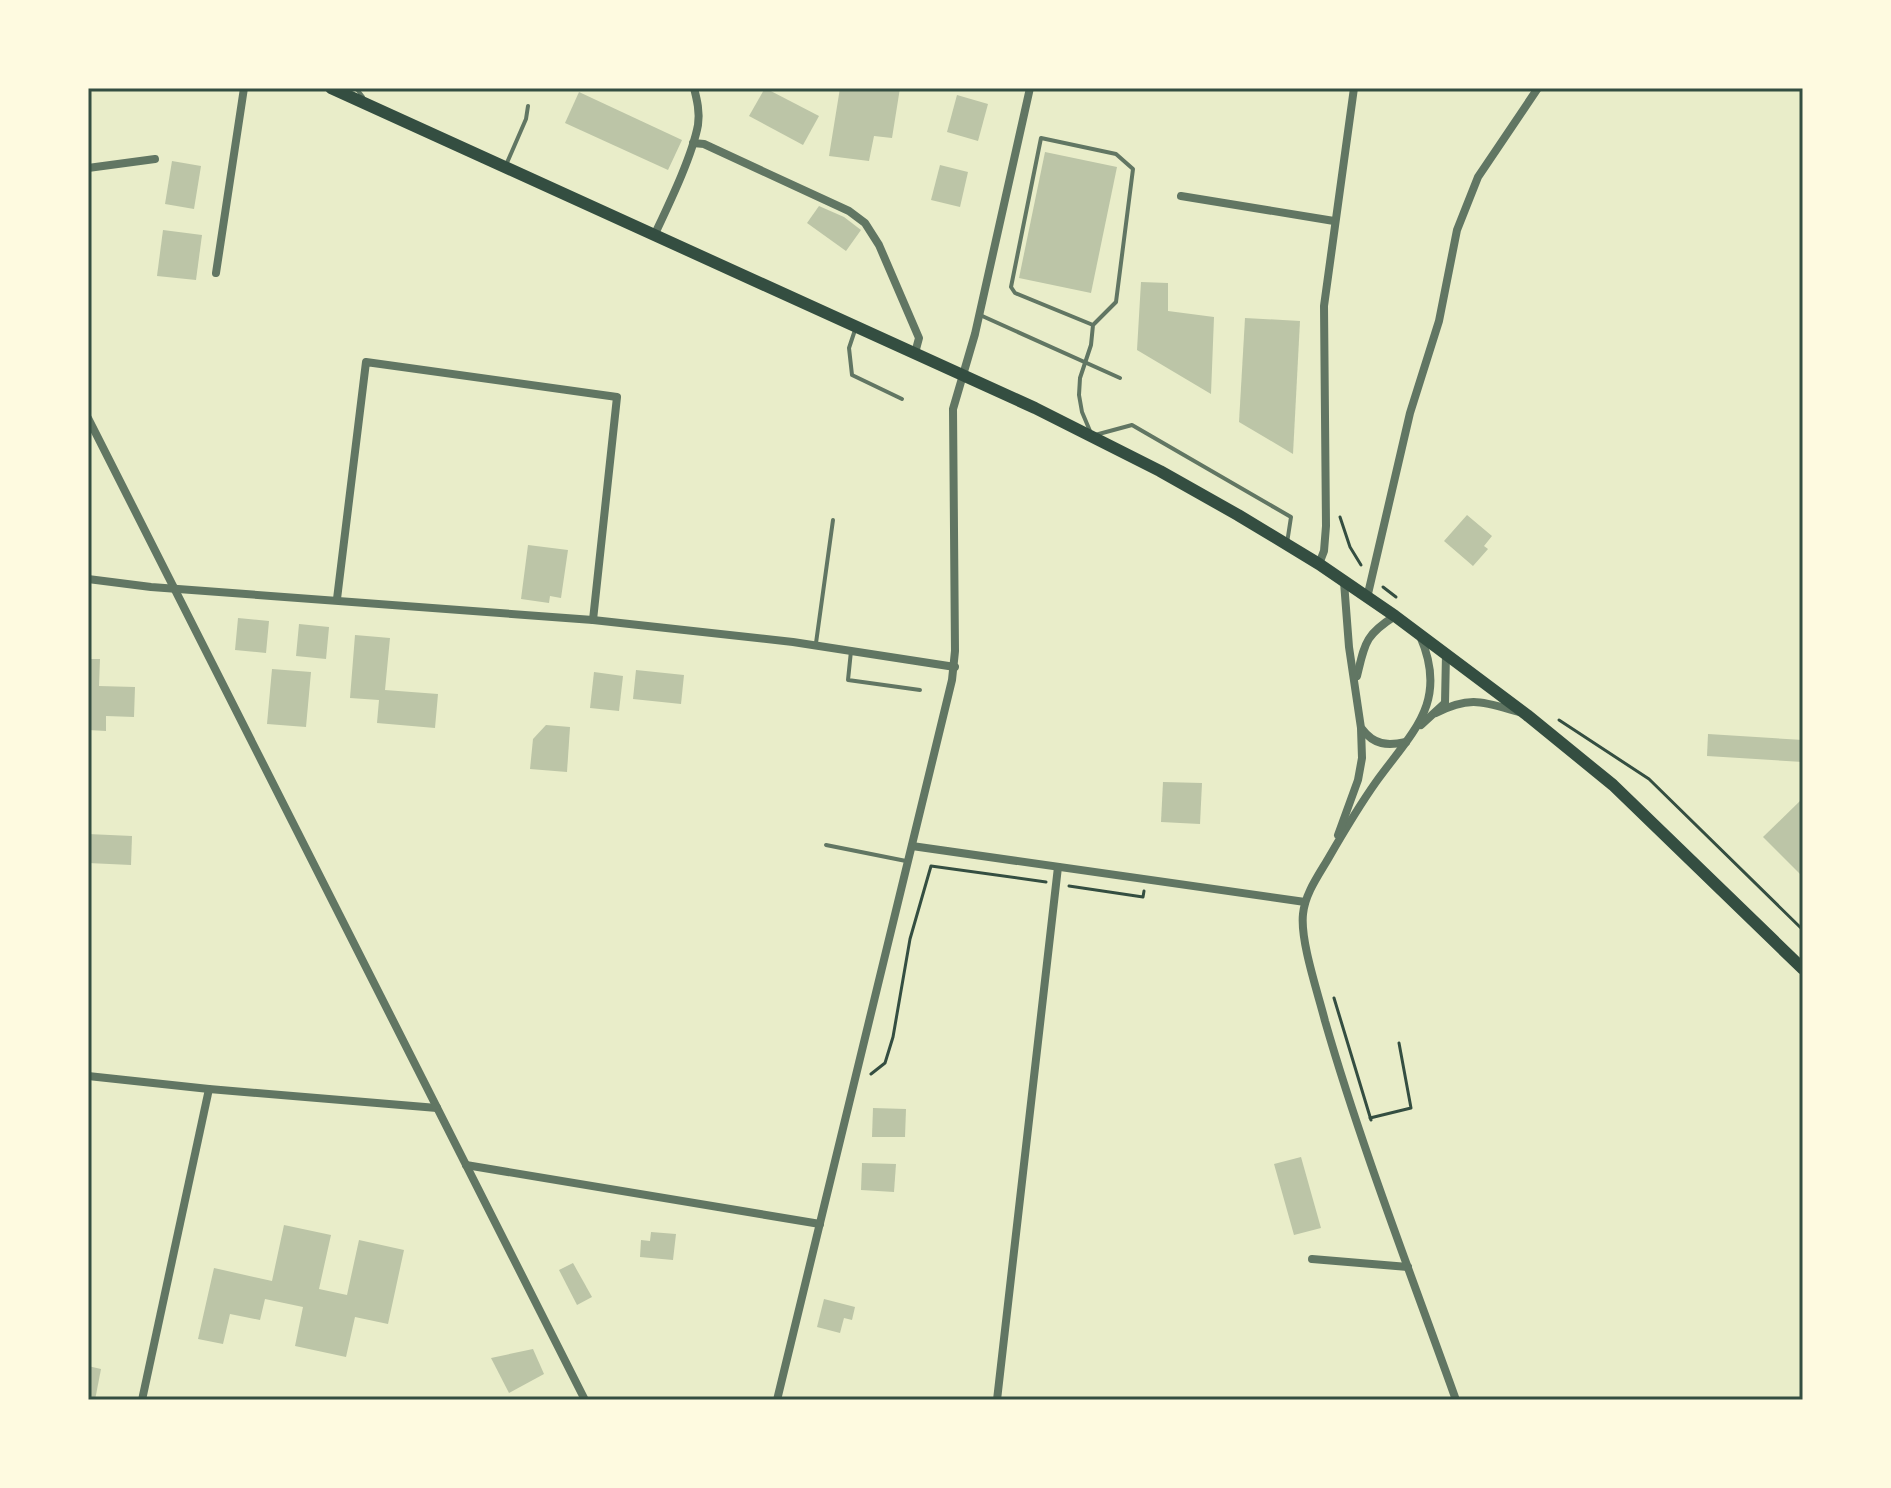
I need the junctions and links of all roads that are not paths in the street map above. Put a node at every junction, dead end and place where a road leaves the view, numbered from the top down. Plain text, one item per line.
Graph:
1 (244, 88) edge
2 (331, 88) edge
3 (356, 88) edge
4 (694, 88) edge
5 (1030, 88) edge
6 (1354, 88) edge
7 (1538, 88) edge
8 (370, 106) junction
9 (528, 106) dead end
10 (693, 143) junction
11 (155, 159) dead end
12 (505, 167) junction
13 (88, 168) edge
14 (1181, 196) dead end
15 (1334, 221) junction
16 (654, 236) junction
17 (216, 273) dead end
18 (980, 315) junction
19 (1093, 325) junction
20 (856, 327) junction
21 (915, 353) junction
22 (1086, 363) junction
23 (961, 375) junction
24 (1120, 378) dead end
25 (902, 399) dead end
26 (88, 418) edge
27 (1092, 436) junction
28 (833, 520) dead end
29 (1287, 545) junction
30 (1319, 564) junction
31 (88, 579) edge
32 (1344, 582) junction
33 (174, 587) junction
34 (1367, 598) junction
35 (337, 599) junction
36 (1395, 616) junction
37 (593, 620) junction
38 (1418, 633) junction
39 (815, 645) junction
40 (851, 651) junction
41 (1446, 653) junction
42 (955, 667) junction
43 (1355, 680) junction
44 (920, 690) dead end
45 (1436, 713) junction
46 (1527, 715) junction
47 (1361, 728) junction
48 (1417, 728) junction
49 (1406, 742) junction
50 (826, 845) dead end
51 (912, 846) junction
52 (1332, 850) junction
53 (908, 861) junction
54 (1058, 867) junction
55 (1305, 902) junction
56 (1803, 969) edge
57 (88, 1076) edge
58 (209, 1089) junction
59 (437, 1108) junction
60 (466, 1165) junction
61 (820, 1224) junction
62 (1312, 1259) dead end
63 (1408, 1267) junction
64 (142, 1400) edge
65 (585, 1400) edge
66 (777, 1400) edge
67 (997, 1400) edge
68 (1456, 1400) edge

1 - 17 street
2 - 8 main road
3 - 8 lane
4 - 10 street
5 - 18 street
6 - 15 street
7 - 34 street
8 - 12 main road
9 - 12 lane
10 - 16 street
10 - 21 street
11 - 13 street
12 - 16 main road
14 - 15 street
15 - 30 street
16 - 20 main road
18 - 22 lane
18 - 23 street
19 - 19 lane
19 - 22 lane
20 - 21 main road
20 - 25 lane
21 - 23 main road
22 - 24 lane
22 - 27 lane
23 - 27 main road
23 - 42 street
26 - 33 street
27 - 29 main road
27 - 29 lane
28 - 39 lane
29 - 30 main road
30 - 32 main road
31 - 33 street
32 - 34 main road
32 - 43 street
33 - 35 street
33 - 59 street
34 - 36 main road
35 - 37 street
35 - 37 street
36 - 38 main road
36 - 43 street
37 - 39 street
38 - 41 main road
38 - 48 street
39 - 40 street
40 - 42 street
40 - 44 lane
41 - 45 street
41 - 46 main road
42 - 51 street
43 - 47 street
45 - 46 street
45 - 48 street
46 - 56 main road
47 - 49 street
47 - 52 street
48 - 49 street
49 - 52 street
50 - 53 lane
51 - 53 street
51 - 54 street
52 - 55 street
53 - 61 street
54 - 55 street
54 - 67 street
55 - 63 street
57 - 58 street
58 - 59 street
58 - 64 street
59 - 60 street
60 - 61 street
60 - 65 street
61 - 66 street
62 - 63 street
63 - 68 street

